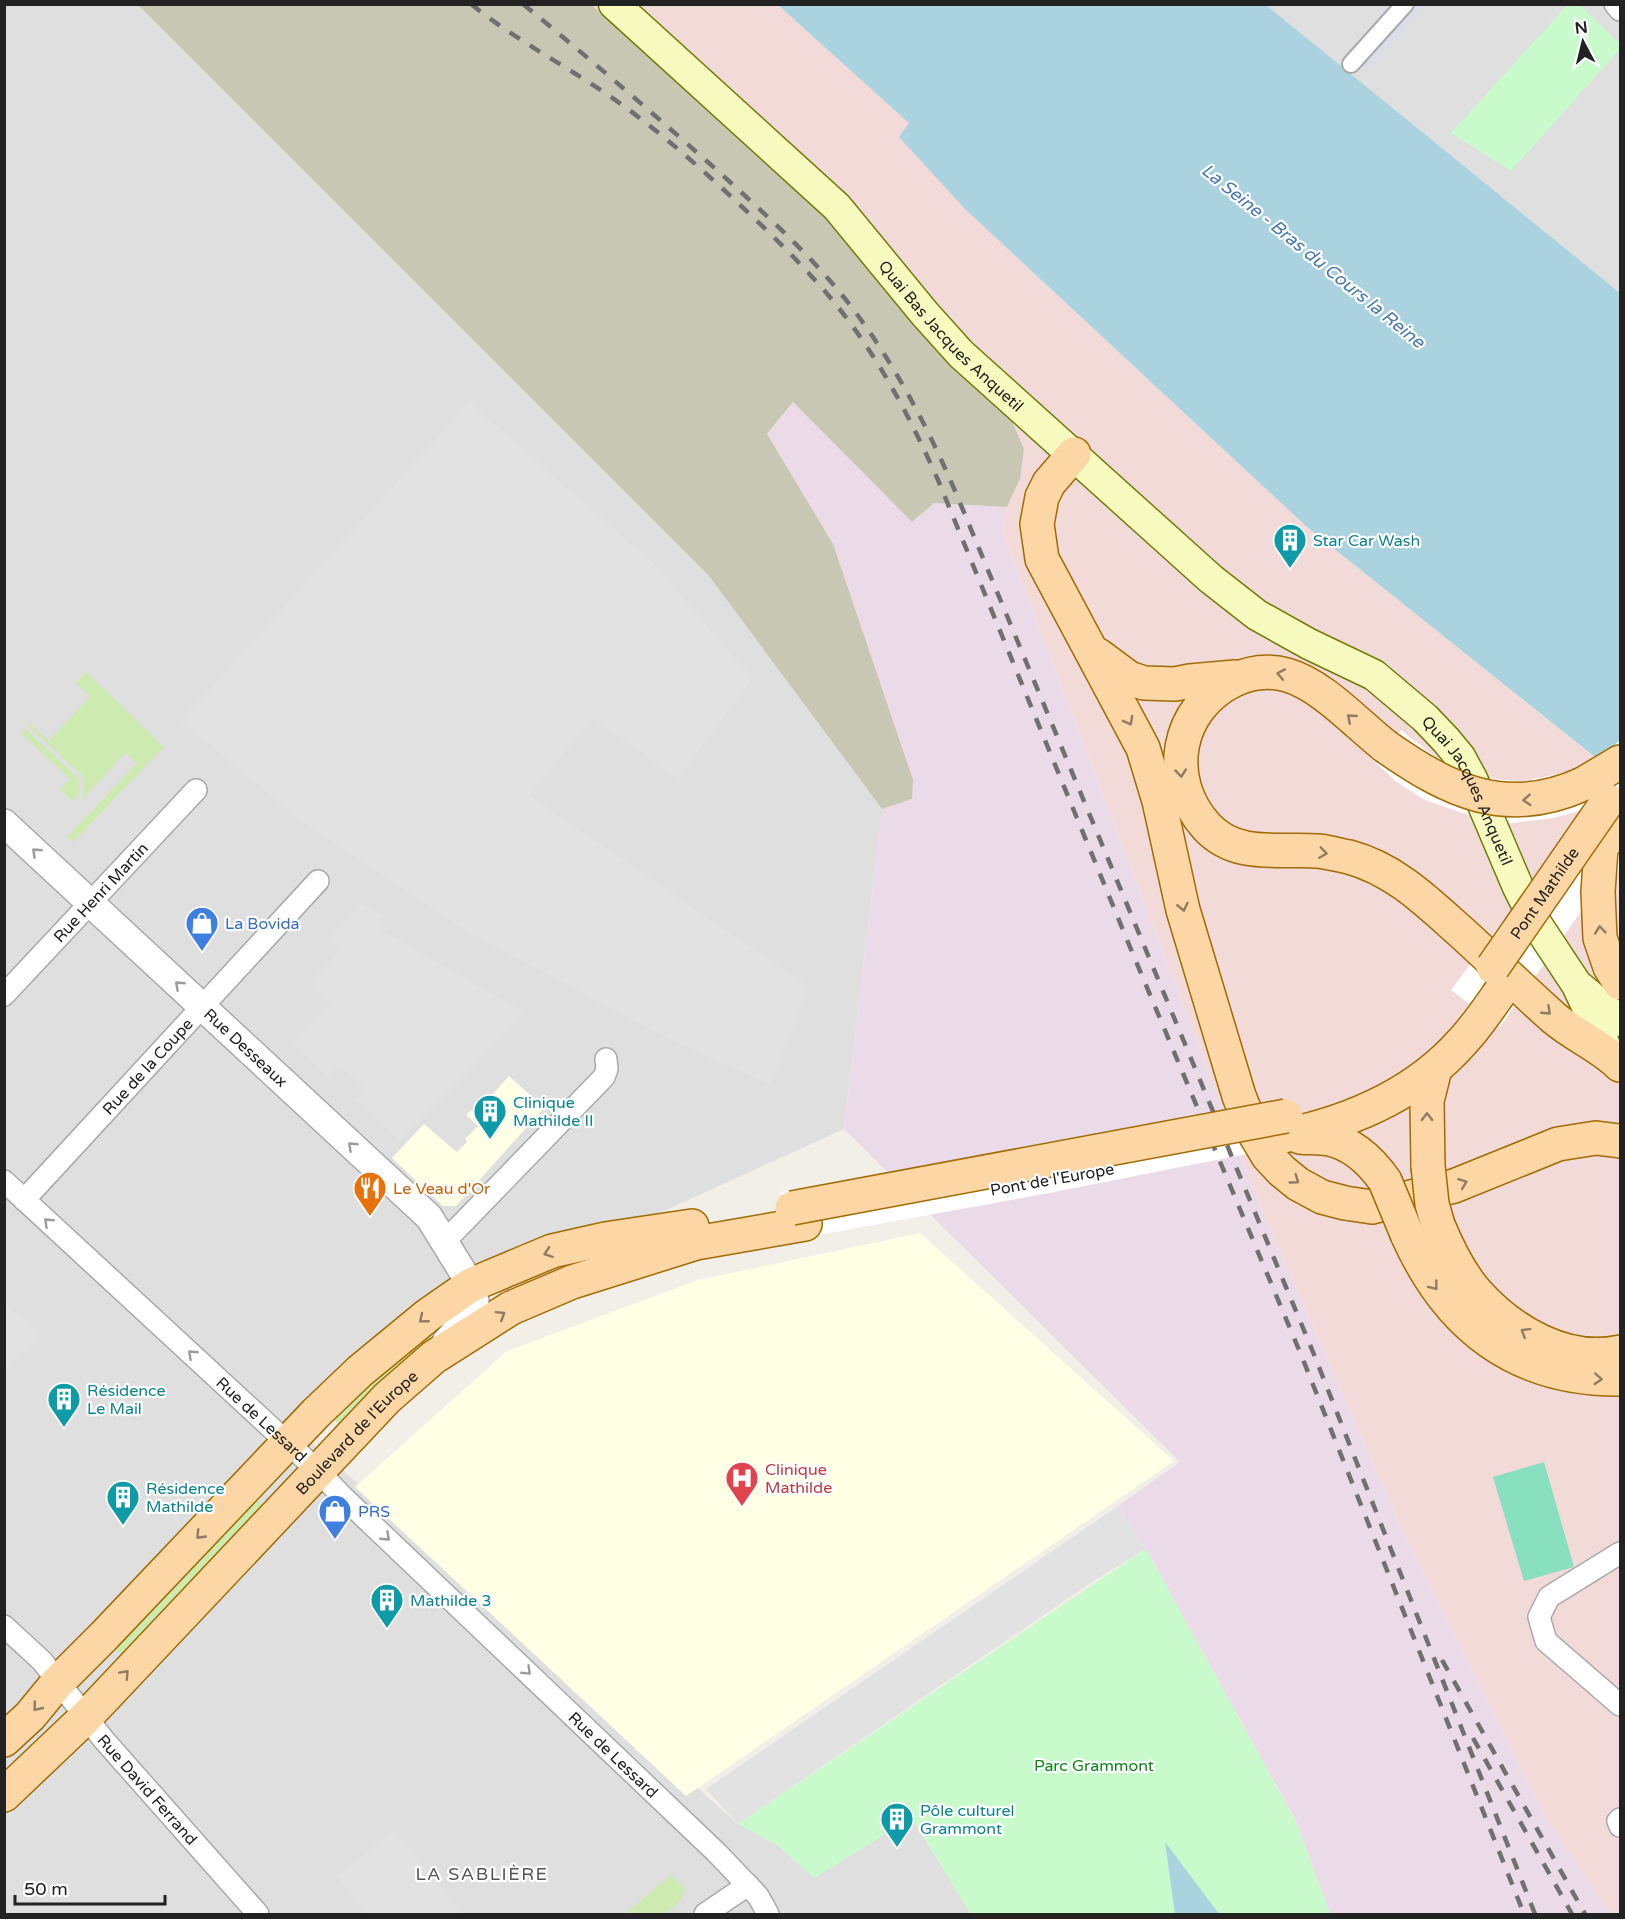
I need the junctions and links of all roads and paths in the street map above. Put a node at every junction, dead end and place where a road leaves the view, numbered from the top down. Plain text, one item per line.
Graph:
1 (614, 4) edge
2 (1406, 4) edge
3 (1615, 4) edge
4 (1620, 10) edge
5 (1351, 64) dead end
6 (1074, 454) junction
7 (1309, 644) joint
8 (1092, 650) junction
9 (1240, 677) junction
10 (1620, 762) edge
11 (1620, 784) edge
12 (196, 790) dead end
13 (1620, 820) edge
14 (4, 823) edge
15 (1601, 848) junction
16 (318, 881) dead end
17 (91, 903) junction
18 (1499, 975) junction
19 (1620, 983) edge
20 (1577, 985) junction
21 (4, 994) edge
22 (202, 1006) junction
23 (1477, 1009) junction
24 (1620, 1021) edge
25 (606, 1059) dead end
26 (1615, 1059) edge
27 (1435, 1069) junction
28 (1294, 1130) junction
29 (1620, 1142) edge
30 (4, 1181) edge
31 (24, 1200) junction
32 (798, 1216) junction
33 (443, 1239) junction
34 (471, 1285) junction
35 (1620, 1352) edge
36 (434, 1357) junction
37 (1620, 1379) edge
38 (287, 1442) junction
39 (318, 1471) junction
40 (1620, 1553) edge
41 (4, 1626) edge
42 (58, 1682) junction
43 (1620, 1705) edge
44 (86, 1717) junction
45 (4, 1740) edge
46 (4, 1795) edge
47 (1620, 1819) edge
48 (1620, 1826) edge
49 (748, 1885) junction
50 (258, 1914) edge
51 (705, 1914) edge
52 (768, 1914) edge

1 - 6 main road, Quai Bas Jacques Anquetil
2 - 5 street
3 - 4 street
6 - 7 main road, Quai Bas Jacques Anquetil
6 - 8 main road
7 - 20 main road, Quai Jacques Anquetil
8 - 9 main road
8 -> 29 main road
10 -> 9 main road, bridge
9 -> 26 main road
11 - 18 main road, Pont Mathilde, bridge
12 - 17 street, Rue Henri Martin
13 - 15 main road, Pont Mathilde
17 -> 14 street, Rue Desseaux
15 - 18 main road, Pont Mathilde
19 -> 15 main road
16 - 22 street, Rue de la Coupe
17 - 21 street, Rue Henri Martin
22 -> 17 street, Rue Desseaux
18 - 23 main road, Pont Mathilde
20 - 24 main road
20 - 26 main road
22 - 31 street, Rue de la Coupe
33 -> 22 street, Rue Desseaux
23 - 27 main road
23 - 28 main road
25 - 33 street
27 - 28 main road
35 -> 27 main road, bridge
28 - 32 main road, Pont de l'Europe
28 -> 37 main road, bridge
30 - 31 street, Rue de Lessard
38 -> 31 street, Rue de Lessard
32 -> 34 main road
36 -> 32 main road, Boulevard de l'Europe
33 - 34 street, Rue Desseaux
34 - 36 street
34 -> 38 main road
36 - 39 main road, Boulevard de l'Europe
38 - 39 street, Rue de Lessard
38 -> 42 main road
44 -> 39 main road, Boulevard de l'Europe
39 -> 49 street, Rue de Lessard
40 - 43 street
41 - 42 street, Rue David Ferrand
42 - 44 street, Rue David Ferrand
42 -> 45 main road
44 - 46 main road, Boulevard de l'Europe
44 - 50 street, Rue David Ferrand
47 - 48 street
49 - 51 street
49 - 52 street, Rue de Lessard

